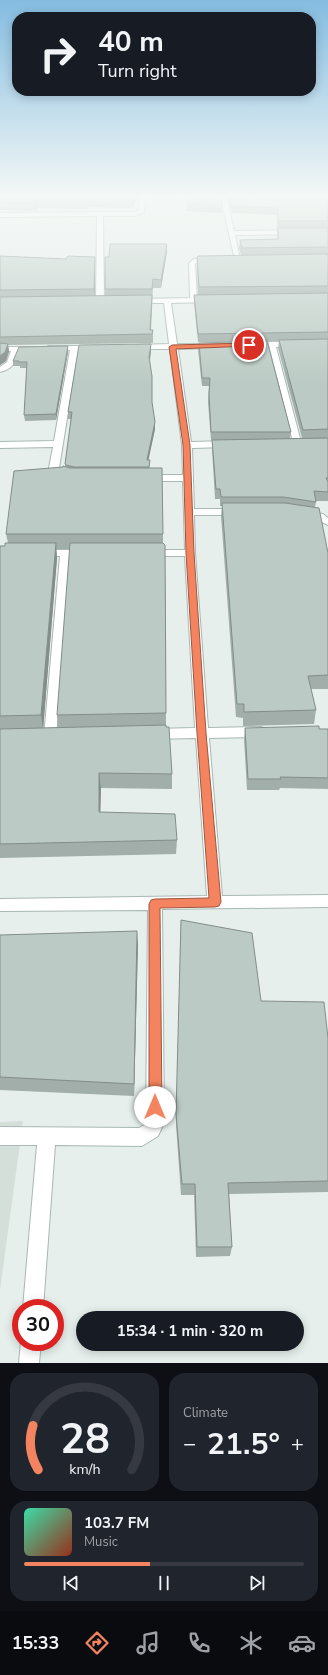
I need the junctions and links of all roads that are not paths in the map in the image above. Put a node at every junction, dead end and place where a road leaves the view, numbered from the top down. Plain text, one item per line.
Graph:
1 (100, 258) edge
2 (237, 259) joint
3 (245, 259) edge
4 (167, 300) junction
5 (194, 300) junction
6 (218, 300) edge
7 (100, 301) edge
8 (130, 301) edge
9 (271, 344) junction
10 (328, 344) edge
11 (223, 345) edge
12 (244, 345) edge
13 (127, 347) edge
14 (172, 347) junction
15 (74, 348) junction
16 (104, 348) edge
17 (0, 349) edge
18 (15, 349) junction
19 (0, 370) edge
20 (297, 442) edge
21 (58, 444) junction
22 (234, 444) edge
23 (0, 445) edge
24 (187, 445) junction
25 (134, 478) edge
26 (187, 478) junction
27 (74, 479) edge
28 (188, 512) junction
29 (244, 512) edge
30 (299, 513) edge
31 (328, 522) edge
32 (29, 553) edge
33 (65, 553) junction
34 (96, 553) edge
35 (135, 553) edge
36 (190, 553) junction
37 (274, 731) edge
38 (202, 733) junction
39 (141, 734) edge
40 (65, 736) edge
41 (35, 737) edge
42 (50, 737) junction
43 (215, 902) junction
44 (328, 902) edge
45 (155, 904) junction
46 (0, 905) edge
47 (0, 1136) edge
48 (47, 1137) junction
49 (34, 1299) edge
50 (30, 1351) edge
51 (29, 1363) edge

1 - 7 street
2 - 3 street
2 - 5 street
4 - 5 street
4 - 8 street
4 - 14 street
5 - 6 street
9 - 10 street
9 - 12 street
9 - 20 street
11 - 14 street
13 - 14 street
14 - 24 street
15 - 16 street
15 - 18 street
15 - 21 street
17 - 18 street
18 - 19 street
21 - 23 street
21 - 27 street
22 - 24 street
24 - 26 street
25 - 26 street
26 - 28 street
28 - 29 street
28 - 36 street
30 - 31 street
32 - 33 street
33 - 34 street
33 - 42 street
35 - 36 street
36 - 38 street
37 - 38 street
38 - 39 street
38 - 43 street
40 - 42 street
41 - 42 street
43 - 44 street
43 - 45 street
45 - 46 street
45 - 48 street
47 - 48 street
48 - 49 street
50 - 51 street

